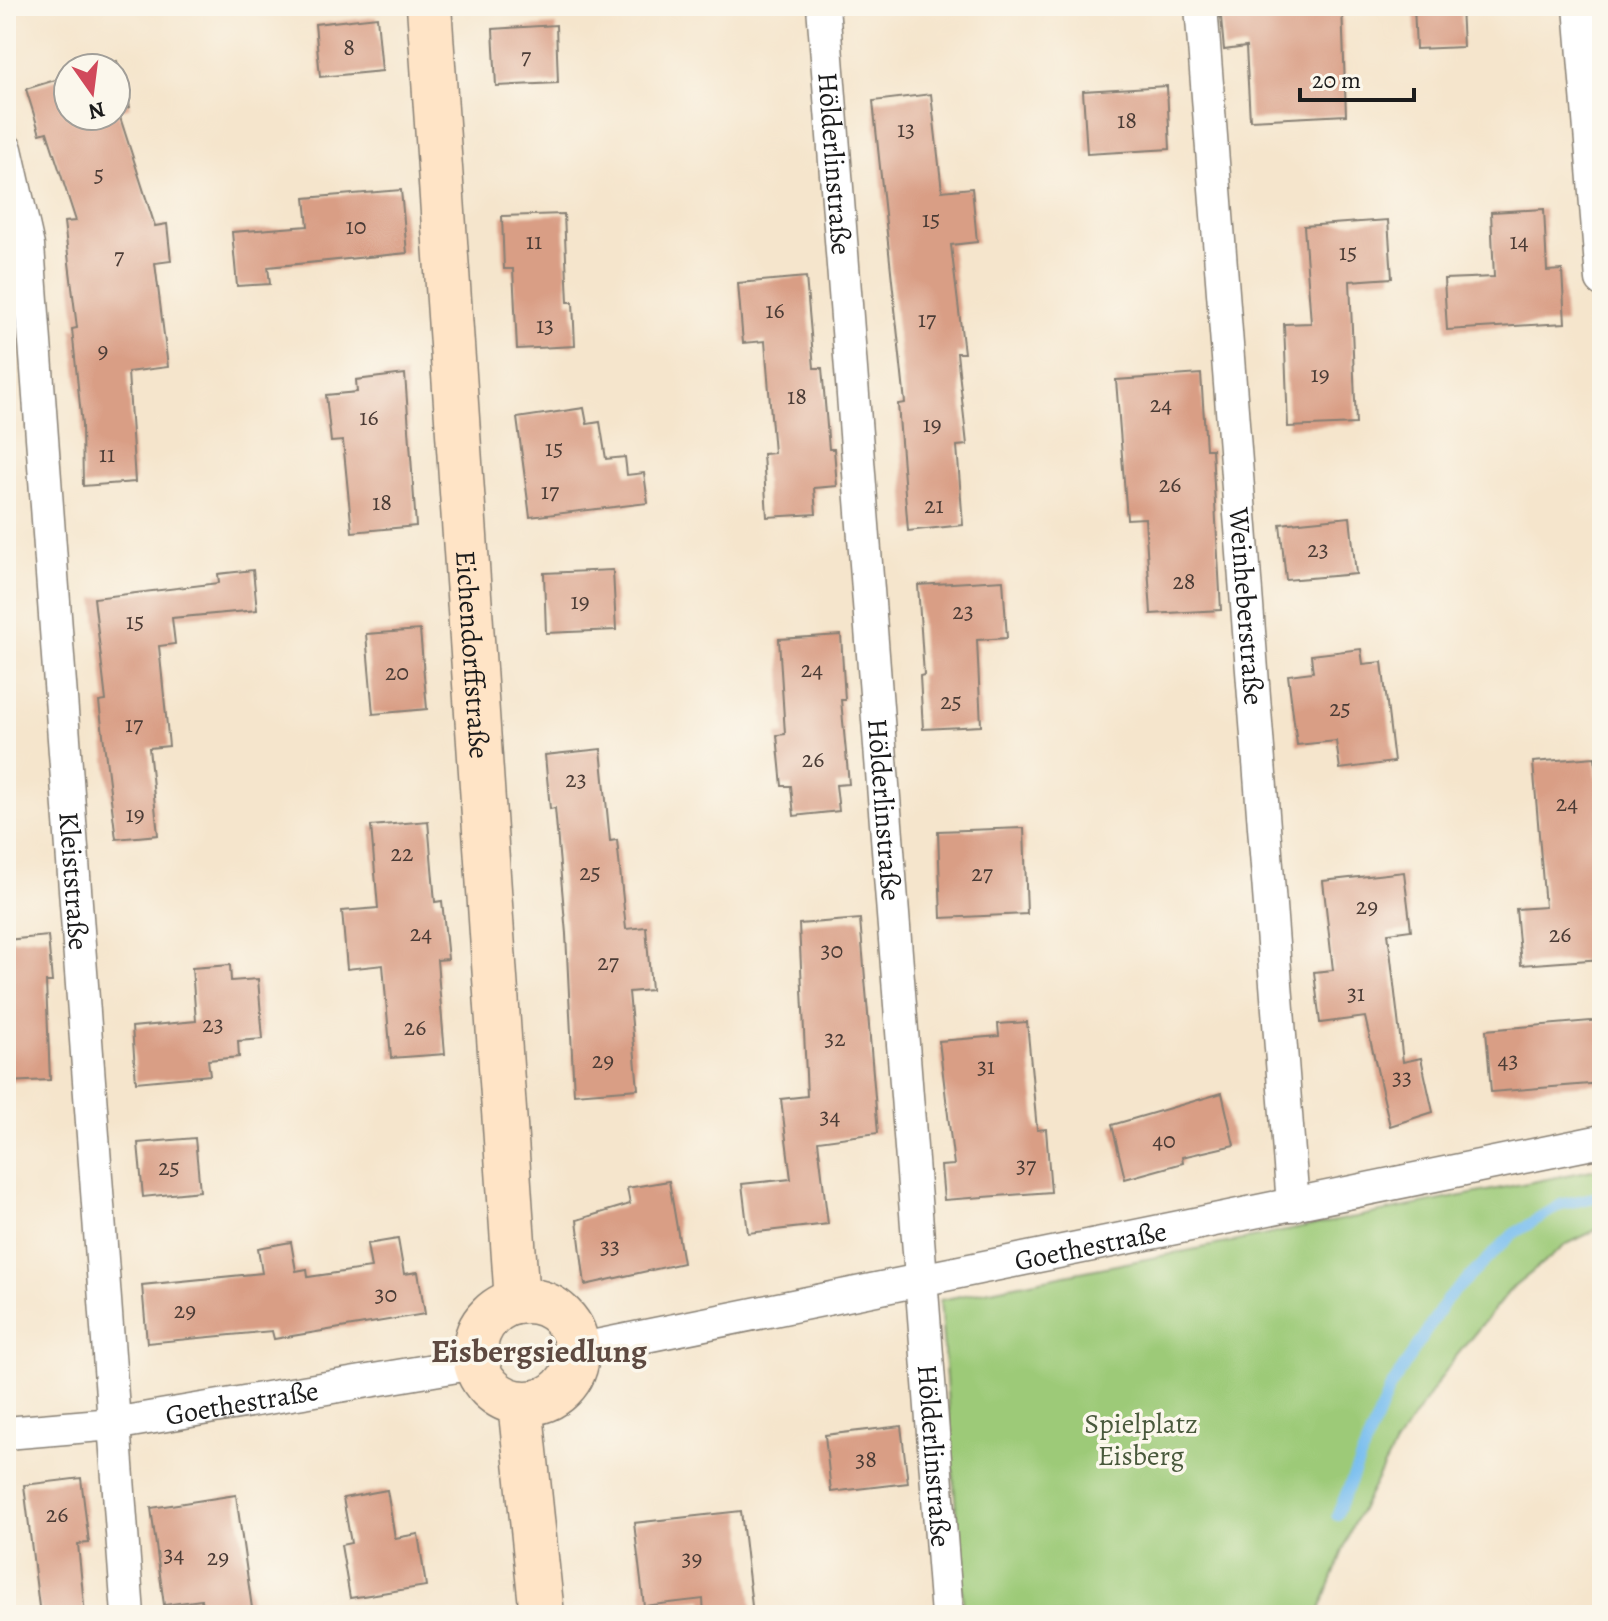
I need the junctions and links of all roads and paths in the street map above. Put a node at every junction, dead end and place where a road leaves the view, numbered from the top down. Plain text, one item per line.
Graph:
1 (429, 6) edge
2 (823, 6) edge
3 (1201, 6) edge
4 (1580, 6) edge
5 (6, 149) edge
6 (1602, 280) edge
7 (1602, 1141) edge
8 (1293, 1205) junction
9 (920, 1279) junction
10 (517, 1302) junction
11 (577, 1350) junction
12 (475, 1363) junction
13 (520, 1403) junction
14 (113, 1424) junction
15 (6, 1433) edge
16 (128, 1615) edge
17 (542, 1615) edge
18 (947, 1615) edge

1 - 10 street, Eichendorffstraße
2 - 9 street, Hölderlinstraße
3 - 8 street, Weinheberstraße
4 - 6 street
5 - 14 street, Kleiststraße
7 - 8 street, Goethestraße
8 - 9 street, Goethestraße
9 - 11 street, Goethestraße
9 - 18 street, Hölderlinstraße
10 - 11 street
10 - 12 street
11 - 13 street
12 - 13 street
12 - 14 street, Goethestraße
13 - 17 street
14 - 15 street, Goethestraße
14 - 16 street, Kleiststraße

